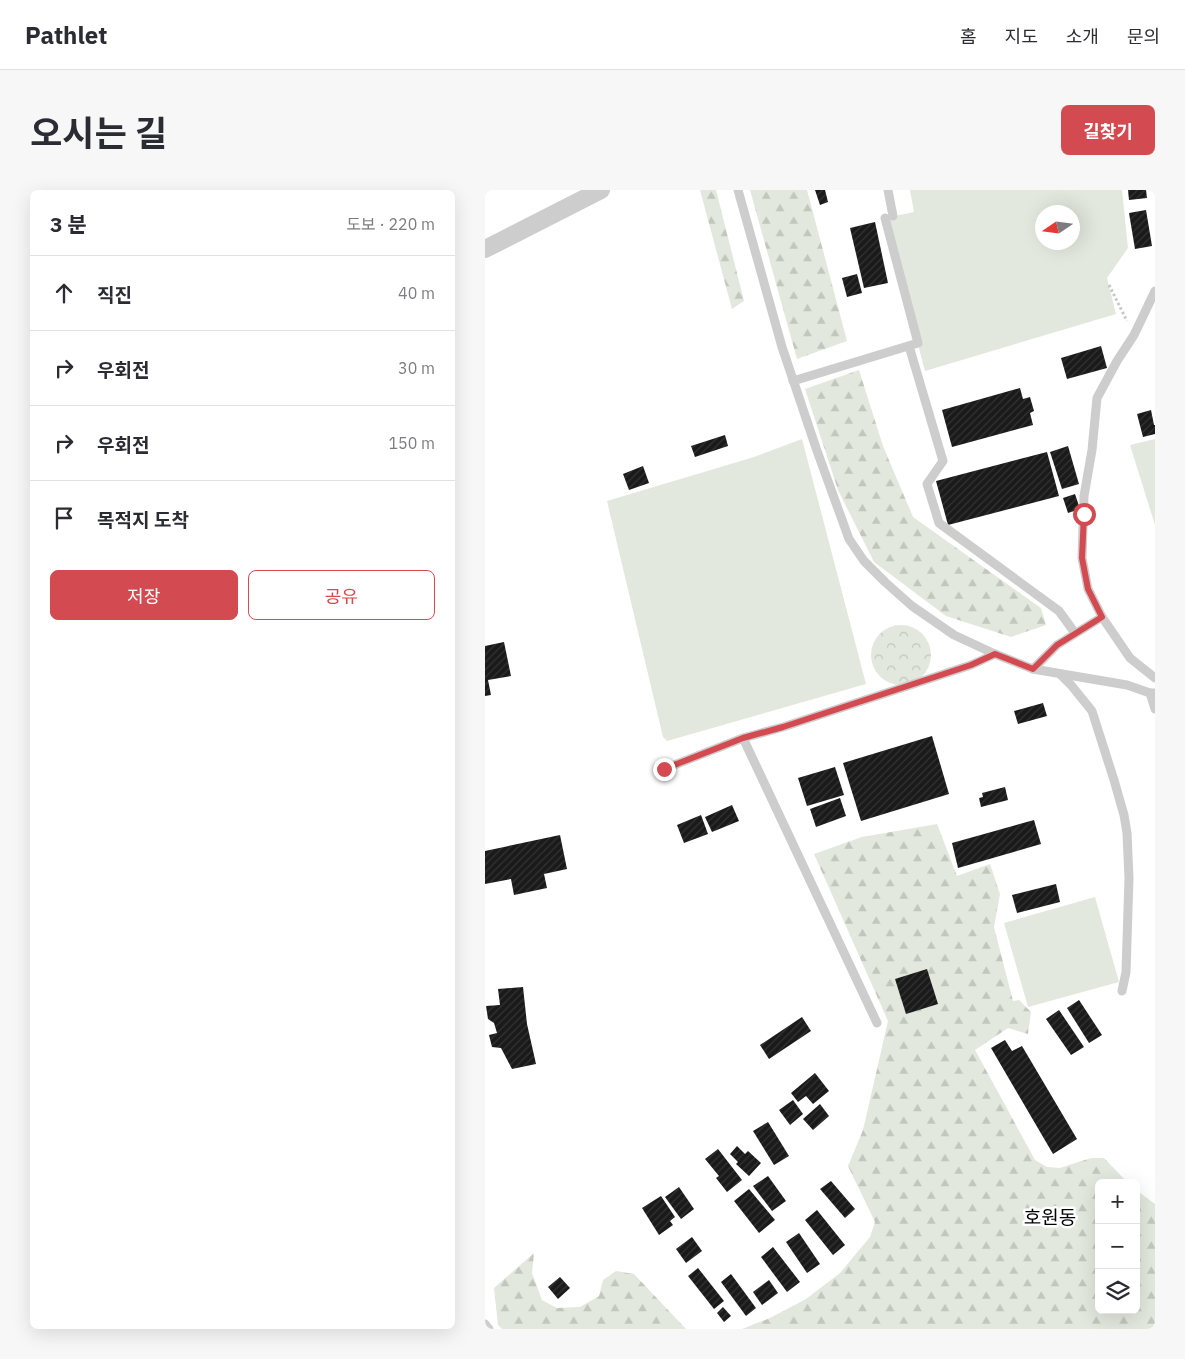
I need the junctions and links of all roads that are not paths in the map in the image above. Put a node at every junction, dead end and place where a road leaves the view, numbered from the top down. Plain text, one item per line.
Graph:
1 (601, 190) edge
2 (738, 190) edge
3 (888, 190) edge
4 (485, 248) edge
5 (1155, 291) edge
6 (909, 346) junction
7 (793, 381) junction
8 (1102, 617) junction
9 (1075, 633) junction
10 (995, 654) junction
11 (1033, 669) junction
12 (1059, 674) junction
13 (1155, 678) edge
14 (1152, 693) edge
15 (1155, 709) edge
16 (743, 738) junction
17 (664, 769) dead end
18 (1122, 991) dead end
19 (877, 1023) dead end
20 (485, 1324) edge
21 (489, 1329) edge

1 - 4 street
2 - 7 lane
3 - 6 lane
5 - 8 lane
6 - 7 lane
6 - 9 lane
7 - 10 lane
8 - 9 lane
8 - 13 lane
9 - 11 lane
10 - 11 lane
10 - 16 lane
11 - 12 lane
12 - 14 lane
12 - 18 lane
14 - 15 lane
16 - 17 lane
16 - 19 lane
20 - 21 lane

